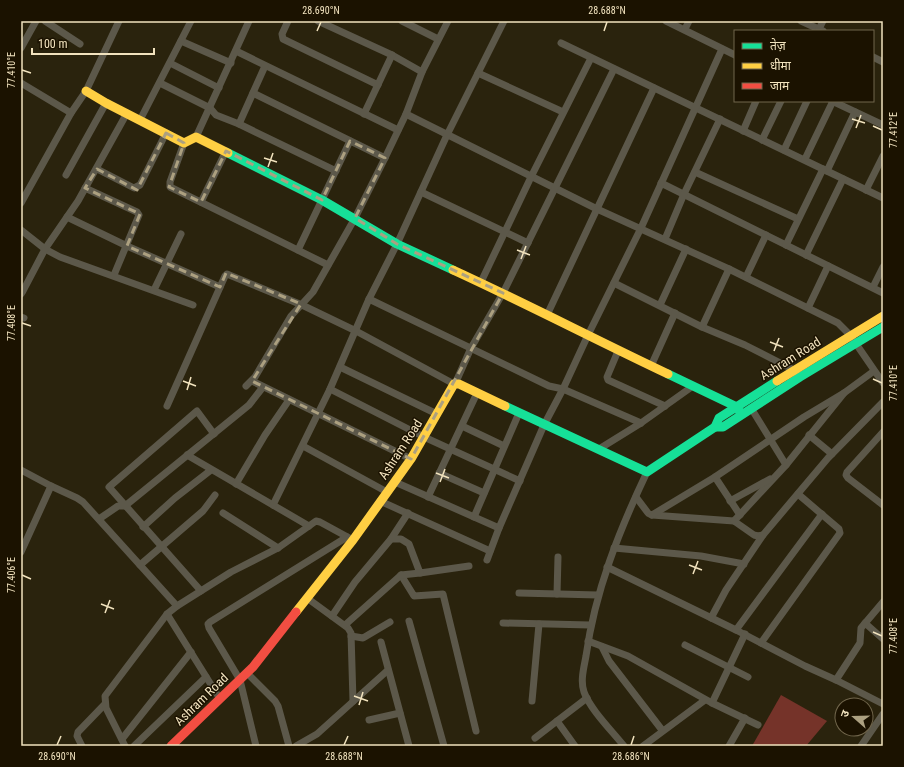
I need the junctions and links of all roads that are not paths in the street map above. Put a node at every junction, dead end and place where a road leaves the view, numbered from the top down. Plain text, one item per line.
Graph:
1 (36, 21) edge
2 (45, 21) edge
3 (118, 21) edge
4 (249, 21) edge
5 (288, 21) edge
6 (318, 21) edge
7 (402, 21) edge
8 (448, 21) edge
9 (504, 21) edge
10 (666, 21) edge
11 (688, 21) edge
12 (801, 21) edge
13 (823, 21) edge
14 (190, 22) edge
15 (685, 30) junction
16 (820, 30) edge
17 (438, 39) junction
18 (181, 41) junction
19 (560, 43) dead end
20 (80, 44) dead end
21 (21, 48) edge
22 (722, 48) junction
23 (236, 51) junction
24 (734, 54) edge
25 (392, 55) junction
26 (874, 57) edge
27 (591, 58) junction
28 (883, 62) edge
29 (170, 63) junction
30 (230, 64) junction
31 (265, 66) junction
32 (614, 69) junction
33 (422, 72) junction
34 (478, 73) junction
35 (21, 83) edge
36 (160, 83) junction
37 (378, 85) junction
38 (219, 88) junction
39 (654, 88) junction
40 (86, 91) junction
41 (253, 93) junction
42 (756, 102) edge
43 (781, 102) edge
44 (807, 102) edge
45 (832, 102) edge
46 (834, 102) edge
47 (106, 103) junction
48 (696, 107) junction
49 (210, 108) junction
50 (563, 112) junction
51 (854, 112) junction
52 (71, 113) junction
53 (128, 113) junction
54 (364, 114) junction
55 (406, 114) junction
56 (720, 119) junction
57 (140, 120) junction
58 (239, 124) junction
59 (883, 125) edge
60 (398, 130) junction
61 (743, 131) junction
62 (166, 133) junction
63 (447, 135) junction
64 (196, 137) junction
65 (762, 140) junction
66 (350, 141) junction
67 (184, 143) junction
68 (784, 150) junction
69 (226, 151) junction
70 (883, 156) edge
71 (385, 158) junction
72 (805, 159) junction
73 (97, 169) junction
74 (825, 170) junction
75 (336, 171) junction
76 (695, 172) junction
77 (66, 175) dead end
78 (531, 177) junction
79 (843, 179) junction
80 (661, 183) junction
81 (85, 188) junction
82 (555, 188) junction
83 (866, 190) junction
84 (421, 192) junction
85 (684, 194) junction
86 (883, 198) edge
87 (322, 200) junction
88 (201, 202) junction
89 (21, 203) edge
90 (597, 209) junction
91 (67, 216) junction
92 (355, 218) junction
93 (798, 219) junction
94 (641, 228) junction
95 (505, 232) junction
96 (22, 234) edge
97 (181, 234) dead end
98 (766, 235) junction
99 (665, 239) junction
100 (528, 243) junction
101 (397, 244) junction
102 (786, 245) junction
103 (127, 246) junction
104 (45, 249) junction
105 (686, 249) junction
106 (298, 250) junction
107 (806, 255) junction
108 (167, 262) junction
109 (328, 265) junction
110 (828, 266) junction
111 (883, 267) edge
112 (729, 269) junction
113 (114, 275) junction
114 (746, 277) junction
115 (481, 282) junction
116 (614, 283) junction
117 (220, 287) junction
118 (873, 287) junction
119 (154, 290) junction
120 (503, 293) junction
121 (883, 293) edge
122 (21, 294) edge
123 (369, 299) junction
124 (193, 305) dead end
125 (302, 305) junction
126 (660, 305) junction
127 (808, 308) junction
128 (675, 313) junction
129 (547, 315) junction
130 (881, 320) edge
131 (702, 327) junction
132 (883, 327) edge
133 (356, 331) junction
134 (588, 335) junction
135 (853, 339) junction
136 (471, 348) junction
137 (618, 351) junction
138 (651, 366) junction
139 (340, 367) junction
140 (794, 370) junction
141 (874, 371) junction
142 (800, 377) junction
143 (883, 383) edge
144 (455, 384) junction
145 (693, 386) junction
146 (264, 387) junction
147 (330, 389) junction
148 (564, 389) junction
149 (844, 392) junction
150 (477, 393) junction
151 (289, 400) junction
152 (883, 402) edge
153 (167, 406) dead end
154 (665, 406) junction
155 (751, 408) junction
156 (739, 410) junction
157 (519, 413) junction
158 (318, 414) junction
159 (437, 414) junction
160 (641, 423) junction
161 (544, 425) junction
162 (462, 426) junction
163 (883, 432) edge
164 (214, 434) junction
165 (809, 435) junction
166 (424, 437) junction
167 (771, 440) junction
168 (303, 446) junction
169 (504, 446) junction
170 (451, 449) junction
171 (599, 449) junction
172 (832, 454) junction
173 (187, 455) junction
174 (412, 459) junction
175 (786, 465) junction
176 (494, 469) junction
177 (21, 470) edge
178 (210, 470) junction
179 (647, 472) junction
180 (439, 473) junction
181 (776, 476) junction
182 (715, 477) junction
183 (520, 480) junction
184 (395, 482) junction
185 (236, 484) junction
186 (51, 486) junction
187 (387, 492) junction
188 (484, 493) junction
189 (798, 494) junction
190 (216, 495) dead end
191 (428, 496) junction
192 (636, 497) junction
193 (380, 501) junction
194 (730, 501) junction
195 (273, 505) junction
196 (883, 505) edge
197 (125, 506) junction
198 (223, 513) dead end
199 (408, 513) junction
200 (822, 514) junction
201 (740, 515) junction
202 (652, 516) junction
203 (474, 517) junction
204 (99, 519) junction
205 (734, 521) junction
206 (309, 526) junction
207 (143, 527) junction
208 (499, 528) junction
209 (763, 535) junction
210 (350, 539) junction
211 (391, 539) junction
212 (162, 546) junction
213 (22, 548) edge
214 (278, 548) junction
215 (614, 548) junction
216 (490, 551) junction
217 (558, 557) dead end
218 (487, 560) dead end
219 (744, 564) junction
220 (140, 565) junction
221 (469, 566) dead end
222 (607, 567) junction
223 (420, 573) junction
224 (401, 575) junction
225 (201, 591) junction
226 (519, 593) dead end
227 (557, 594) junction
228 (598, 595) junction
229 (306, 598) junction
230 (883, 602) edge
231 (177, 606) junction
232 (167, 614) junction
233 (332, 616) junction
234 (711, 618) junction
235 (409, 621) dead end
236 (390, 622) dead end
237 (502, 623) dead end
238 (865, 623) junction
239 (539, 624) junction
240 (345, 625) junction
241 (590, 625) junction
242 (736, 630) junction
243 (745, 634) junction
244 (351, 636) junction
245 (883, 639) edge
246 (588, 641) junction
247 (381, 642) dead end
248 (761, 643) junction
249 (685, 645) dead end
250 (602, 646) junction
251 (191, 652) junction
252 (729, 667) junction
253 (388, 670) junction
254 (247, 673) junction
255 (206, 677) junction
256 (748, 677) dead end
257 (240, 680) junction
258 (836, 680) junction
259 (587, 698) junction
260 (220, 699) junction
261 (353, 701) junction
262 (532, 701) dead end
263 (708, 701) junction
264 (105, 704) junction
265 (883, 704) edge
266 (400, 714) junction
267 (883, 714) edge
268 (745, 718) junction
269 (369, 720) dead end
270 (557, 721) junction
271 (758, 725) dead end
272 (476, 730) dead end
273 (662, 730) junction
274 (536, 738) dead end
275 (123, 743) edge
276 (407, 745) edge
277 (82, 746) edge
278 (134, 746) edge
279 (171, 746) edge
280 (256, 746) edge
281 (289, 746) edge
282 (296, 746) edge
283 (444, 746) edge
284 (575, 746) edge
285 (624, 746) edge
286 (643, 746) edge
287 (728, 746) edge
288 (861, 746) edge

1 - 21 street
2 - 20 street
3 - 40 street
4 - 23 street
5 - 37 street
6 - 25 street
7 - 17 street
8 - 17 street
9 - 34 street
10 - 15 street
11 - 15 street
12 - 16 street
13 - 16 street
14 - 18 street
15 - 22 street
17 - 33 street
18 - 29 street
18 - 30 street
19 - 27 street
22 - 24 street
22 - 48 street
23 - 30 street
23 - 31 street
25 - 33 street
25 - 37 street
26 - 28 street
27 - 32 street
27 - 50 street
29 - 36 street
29 - 38 street
30 - 38 street
31 - 41 street
31 - 54 street
32 - 39 street
32 - 82 street
33 - 55 street
34 - 50 street
34 - 63 street
35 - 52 street
36 - 49 street
36 - 57 street
37 - 54 street
38 - 49 street
39 - 48 street
39 - 90 street
40 - 47 street
40 - 52 street
41 - 58 street
41 - 66 street
42 - 61 street
43 - 65 street
44 - 68 street
45 - 72 street
46 - 51 street
47 - 53 street
47 - 77 street
48 - 56 street
48 - 80 street
49 - 58 street
49 - 64 street
50 - 78 street
51 - 59 street
51 - 74 street
52 - 89 street
53 - 57 street
53 - 73 street
54 - 60 street
55 - 60 street
55 - 63 street
56 - 61 street
56 - 76 street
57 - 62 street
58 - 75 street
60 - 71 street
61 - 65 street
62 - 67 street
62 - 73 street
63 - 78 street
63 - 84 street
64 - 67 street
64 - 69 street
65 - 68 street
66 - 71 street
66 - 75 street
67 - 88 street
68 - 72 street
69 - 87 street
69 - 88 street
70 - 83 street
71 - 92 street
72 - 74 street
73 - 81 street
74 - 79 street
74 - 93 street
75 - 87 street
76 - 85 street
76 - 93 street
78 - 82 street
78 - 95 street
79 - 83 street
79 - 107 street
80 - 85 street
80 - 94 street
81 - 91 street
81 - 103 street
82 - 90 street
82 - 100 street
83 - 86 street
84 - 95 street
84 - 101 street
85 - 98 street
85 - 99 street
87 - 92 street
87 - 106 street
88 - 106 street
90 - 94 street
90 - 129 street
91 - 103 street
91 - 104 street
92 - 101 street
92 - 109 street
93 - 102 street
94 - 99 street
94 - 116 street
95 - 100 street
95 - 115 street
96 - 104 street
97 - 108 street
98 - 102 street
98 - 114 street
99 - 105 street
100 - 120 street
101 - 115 street
101 - 123 street
102 - 107 street
103 - 108 street
103 - 113 street
104 - 113 street
104 - 122 street
105 - 112 street
105 - 126 street
106 - 109 street
107 - 110 street
108 - 117 street
108 - 119 street
109 - 125 street
110 - 118 street
110 - 127 street
111 - 118 street
112 - 114 street
112 - 131 street
113 - 119 street
114 - 127 street
115 - 120 street
116 - 126 street
116 - 134 street
117 - 125 street
117 - 153 street
118 - 121 street
119 - 124 street
120 - 129 street
120 - 136 street
123 - 133 street
123 - 136 street
125 - 133 street
125 - 146 street
126 - 128 street
127 - 135 street
128 - 131 street
128 - 138 street
129 - 134 street
130 - 135 street, Ashram Road
131 - 140 street
132 - 135 street, Ashram Road
133 - 139 street
133 - 144 street
134 - 137 street
134 - 148 street
135 - 140 street, Ashram Road
135 - 141 street
135 - 142 street, Ashram Road
136 - 144 street
136 - 148 street
137 - 138 street
137 - 154 street
138 - 145 street
139 - 147 street
139 - 159 street
140 - 142 street
140 - 156 street, Ashram Road
141 - 143 street
141 - 149 street
142 - 155 street, Ashram Road
144 - 150 street
144 - 159 street, Ashram Road
145 - 154 street
145 - 156 street
146 - 151 street
146 - 164 street
147 - 158 street
147 - 166 street
148 - 160 street
148 - 161 street
149 - 165 street
149 - 167 street
150 - 157 street
150 - 162 street
151 - 158 street
151 - 185 street
152 - 172 street
154 - 160 street
155 - 156 street, Ashram Road
155 - 167 street
156 - 179 street, Ashram Road
157 - 161 street
157 - 169 street
158 - 168 street
158 - 174 street
159 - 166 street, Ashram Road
160 - 171 street
161 - 171 street
161 - 183 street
162 - 169 street
162 - 170 street
163 - 196 street
164 - 173 street
164 - 197 street
165 - 172 street
165 - 175 street
166 - 170 street
166 - 174 street, Ashram Road
167 - 175 street
167 - 182 street
168 - 187 street
168 - 195 street
169 - 176 street
170 - 176 street
170 - 180 street
171 - 179 street
172 - 189 street
173 - 178 street
173 - 197 street
174 - 184 street, Ashram Road
175 - 181 street
176 - 183 street
176 - 188 street
177 - 186 street
178 - 185 street
178 - 207 street
179 - 192 street
180 - 188 street
180 - 191 street
181 - 194 street
181 - 201 street
182 - 194 street
182 - 202 street
183 - 208 street
184 - 187 street, Ashram Road
184 - 191 street
185 - 195 street
186 - 204 street
186 - 213 street
187 - 193 street, Ashram Road
188 - 203 street
189 - 200 street
189 - 209 street
190 - 212 street
191 - 203 street
192 - 202 street
192 - 215 street
193 - 199 street
193 - 210 street, Ashram Road
194 - 201 street
195 - 206 street
197 - 204 street
197 - 207 street
198 - 214 street
199 - 211 street
199 - 216 street
200 - 242 street
200 - 248 street
201 - 205 street
202 - 205 street
203 - 208 street
204 - 220 street
205 - 209 street
206 - 210 street
206 - 214 street
207 - 212 street
208 - 216 street
209 - 219 street
210 - 229 street, Ashram Road
210 - 257 street
211 - 223 street
211 - 233 street
212 - 220 street
212 - 225 street
214 - 225 street
215 - 219 street
215 - 222 street
216 - 218 street
217 - 227 street
219 - 234 street
220 - 231 street
221 - 223 street
222 - 228 street
222 - 234 street
223 - 224 street
224 - 240 street
224 - 272 street
225 - 231 street
226 - 227 street
227 - 228 street
228 - 241 street
229 - 233 street
229 - 254 street, Ashram Road
230 - 238 street
231 - 232 street
232 - 251 street
232 - 264 street
233 - 240 street
234 - 242 street
235 - 283 street
236 - 244 street
237 - 239 street
238 - 245 street
238 - 258 street
239 - 241 street
239 - 262 street
240 - 244 street
241 - 246 street
242 - 243 street
243 - 248 street
243 - 252 street
244 - 261 street
246 - 250 street
246 - 259 street
247 - 253 street
248 - 258 street
249 - 252 street
250 - 263 street
250 - 273 street
251 - 255 street
251 - 275 street
252 - 256 street
252 - 263 street
253 - 261 street
253 - 266 street
254 - 257 street, Ashram Road
254 - 281 street
255 - 260 street
255 - 278 street
257 - 260 street, Ashram Road
257 - 280 street
258 - 265 street
259 - 270 street
259 - 285 street
260 - 279 street, Ashram Road
261 - 282 street
263 - 268 street
263 - 273 street
264 - 275 street
264 - 277 street
266 - 269 street
266 - 276 street
267 - 288 street
268 - 271 street
268 - 287 street
270 - 274 street
270 - 284 street
273 - 286 street

